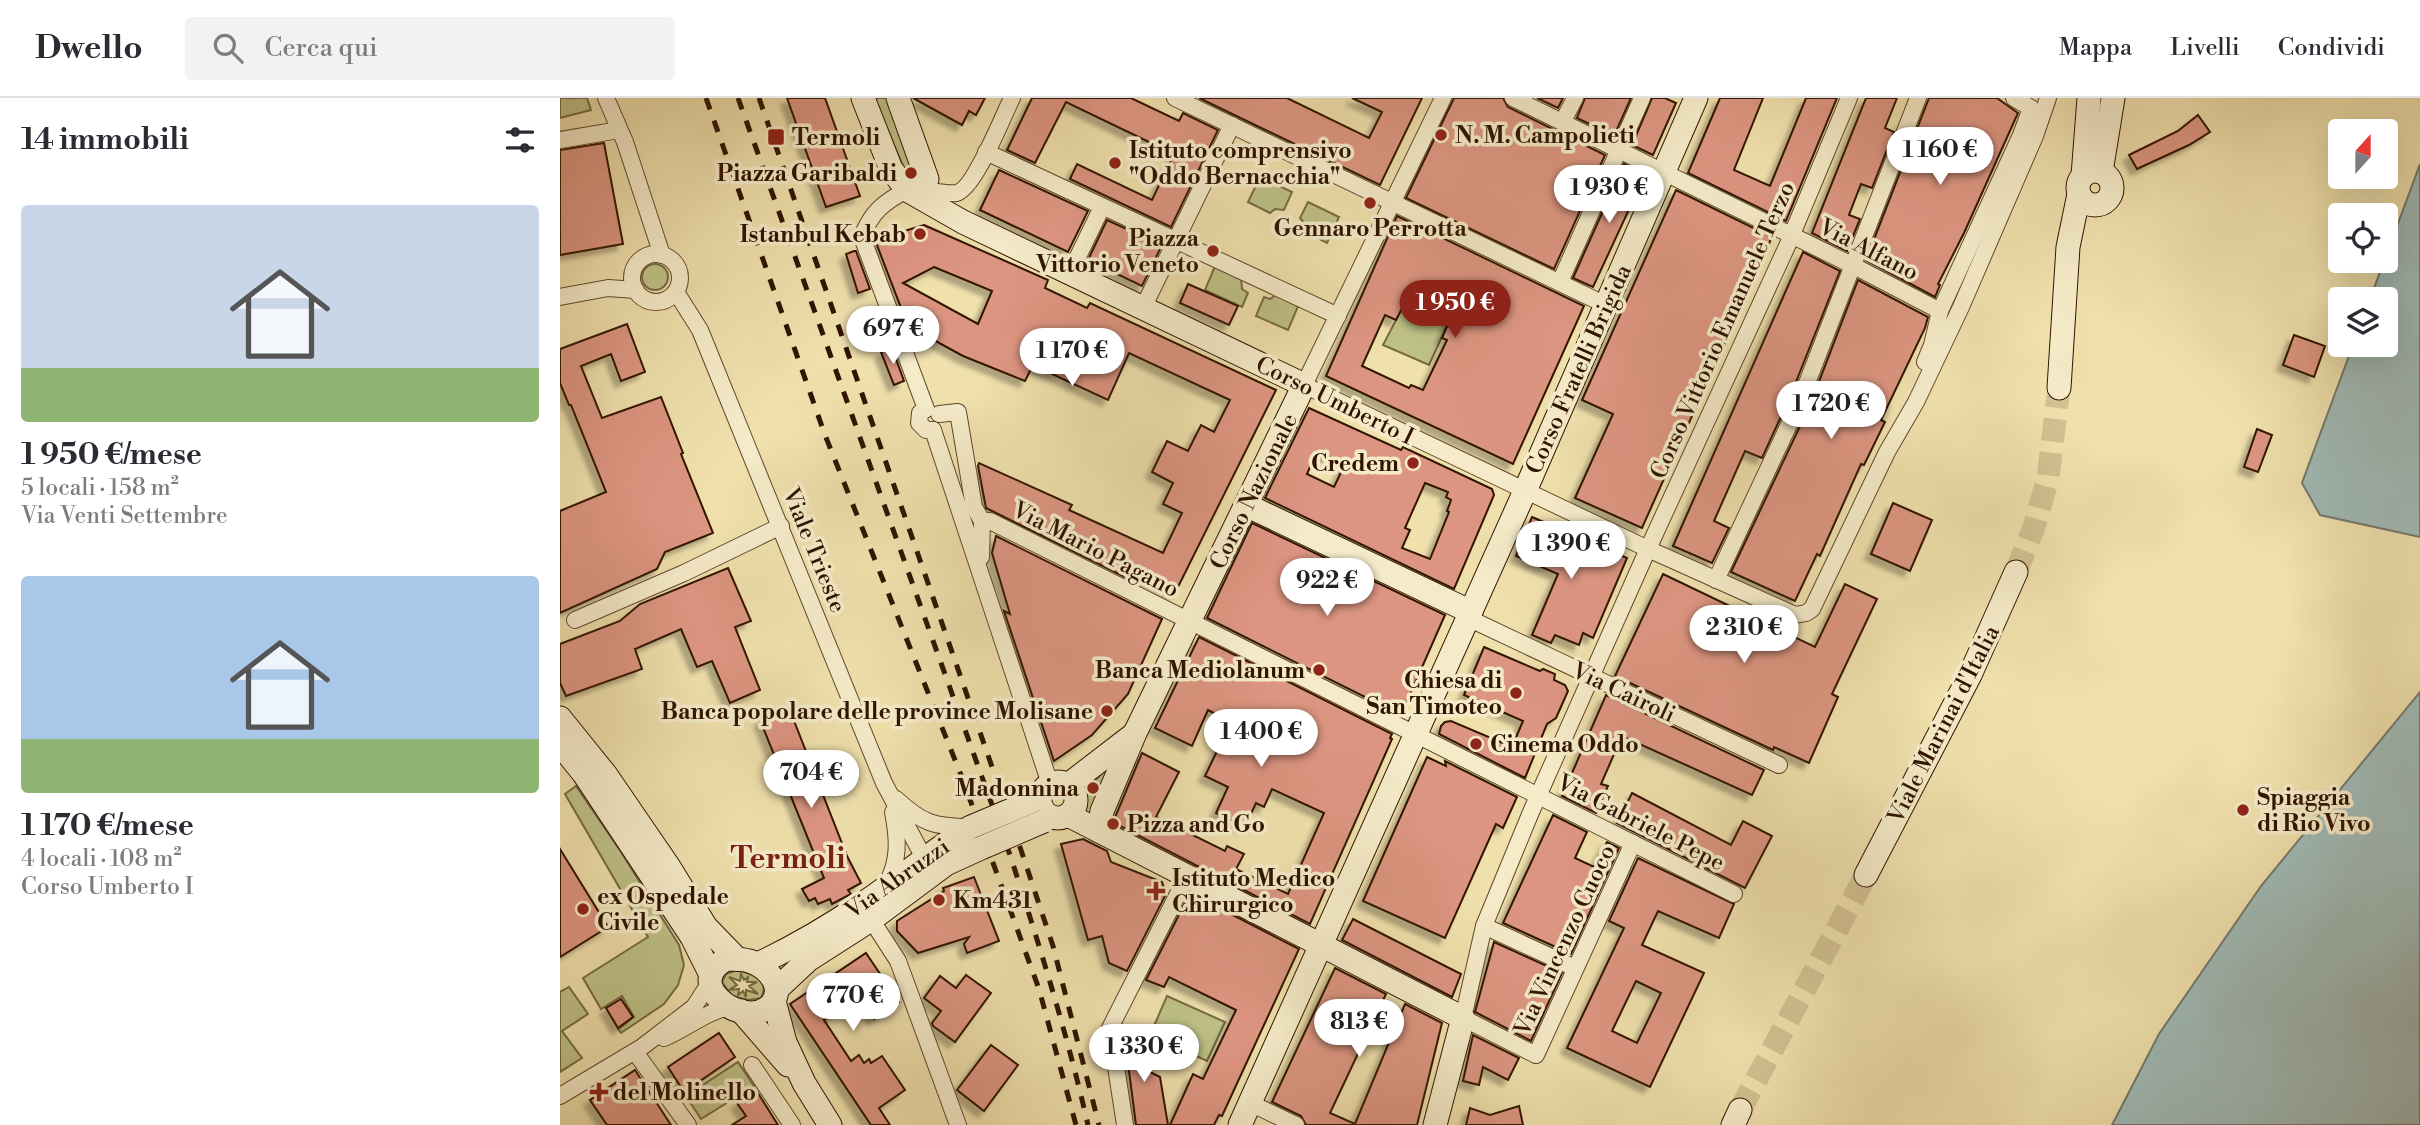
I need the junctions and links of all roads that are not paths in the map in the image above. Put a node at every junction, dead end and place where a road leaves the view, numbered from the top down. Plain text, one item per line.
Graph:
1 (606, 98) edge
2 (863, 98) edge
3 (898, 98) edge
4 (1012, 98) edge
5 (1443, 98) edge
6 (1513, 98) edge
7 (1575, 98) edge
8 (1642, 98) edge
9 (1849, 98) edge
10 (1918, 98) edge
11 (2014, 98) edge
12 (2048, 98) edge
13 (2089, 98) edge
14 (2113, 98) edge
15 (1182, 100) edge
16 (1691, 100) edge
17 (1563, 121) junction
18 (1232, 125) junction
19 (619, 130) junction
20 (560, 140) edge
21 (1619, 150) junction
22 (986, 152) junction
23 (1664, 172) junction
24 (2089, 187) junction
25 (915, 190) junction
26 (1393, 201) junction
27 (1102, 207) junction
28 (1792, 235) junction
29 (1173, 240) junction
30 (662, 254) junction
31 (1854, 266) junction
32 (633, 272) junction
33 (1070, 273) junction
34 (1560, 282) junction
35 (608, 288) junction
36 (636, 290) junction
37 (676, 292) junction
38 (560, 297) edge
39 (662, 302) junction
40 (1606, 305) junction
41 (1143, 308) junction
42 (1940, 311) junction
43 (1338, 316) junction
44 (699, 326) junction
45 (1304, 385) junction
46 (2059, 388) tunnel mouth
47 (933, 411) junction
48 (1892, 442) junction
49 (1525, 491) junction
50 (1246, 505) junction
51 (982, 521) junction
52 (781, 526) junction
53 (1648, 549) junction
54 (2016, 572) tunnel mouth
55 (982, 579) junction
56 (1716, 580) junction
57 (1470, 615) junction
58 (575, 620) dead end
59 (1190, 621) junction
60 (1591, 676) junction
61 (560, 718) edge
62 (1135, 733) junction
63 (1416, 734) junction
64 (560, 744) edge
65 (1779, 765) dead end
66 (889, 793) junction
67 (1538, 796) junction
68 (1051, 803) junction
69 (1099, 831) junction
70 (976, 837) junction
71 (1633, 843) junction
72 (924, 858) junction
73 (946, 863) junction
74 (1866, 875) tunnel mouth
75 (1187, 876) junction
76 (883, 890) junction
77 (1734, 894) dead end
78 (867, 912) junction
79 (1484, 926) junction
80 (1321, 945) junction
81 (747, 962) junction
82 (1575, 968) junction
83 (711, 978) junction
84 (775, 995) junction
85 (736, 1009) junction
86 (1463, 1018) junction
87 (639, 1050) junction
88 (752, 1065) dead end
89 (804, 1083) junction
90 (563, 1093) edge
91 (1251, 1103) junction
92 (688, 1125) edge
93 (792, 1125) edge
94 (830, 1125) edge
95 (958, 1125) edge
96 (1125, 1125) edge
97 (1240, 1125) edge
98 (1296, 1125) edge
99 (1435, 1125) edge

1 - 19 street, Viale Trieste
2 - 25 street
3 - 25 street
4 - 22 street
5 - 26 street, Corso Nazionale
6 - 17 street, Via Alfano
7 - 17 street
8 - 21 street
9 - 28 street, Corso Vittorio Emanuele Terzo
10 - 31 street
11 - 42 street
12 - 48 street
13 - 24 street
14 - 24 street
15 - 18 street
16 - 23 street, Corso Fratelli Brigida
17 - 21 street, Via Alfano
18 - 26 street
18 - 29 street
19 - 20 street
19 - 30 street, Viale Trieste
21 - 23 street, Via Alfano
21 - 34 street
22 - 25 street
22 - 27 street
23 - 28 street, Via Alfano
23 - 40 street, Corso Fratelli Brigida
24 - 46 street
25 - 33 street, Corso Umberto I
25 - 47 street
26 - 34 street
26 - 43 street, Corso Nazionale
27 - 29 street
27 - 33 street
28 - 31 street, Via Alfano
28 - 53 street, Corso Vittorio Emanuele Terzo
29 - 41 street
29 - 43 street
30 - 32 street
30 - 37 street, Viale Trieste
31 - 42 street, Via Alfano
31 - 56 street
32 - 35 street
32 - 36 street
33 - 41 street, Corso Umberto I
34 - 40 street
35 - 36 street
35 - 38 street
36 - 39 street
37 - 39 street
37 - 44 street, Viale Trieste
39 - 44 street
40 - 49 street, Corso Fratelli Brigida
41 - 45 street, Corso Umberto I
42 - 48 street
43 - 45 street, Corso Nazionale
44 - 52 street, Viale Trieste
45 - 49 street, Corso Umberto I
45 - 50 street, Corso Nazionale
47 - 51 street
47 - 55 street
48 - 56 street, Corso Umberto I
49 - 53 street, Corso Umberto I
49 - 57 street, Corso Fratelli Brigida
50 - 57 street, Via Cairoli
50 - 59 street, Corso Nazionale
51 - 55 street
51 - 59 street, Via Mario Pagano
52 - 58 street
52 - 66 street, Viale Trieste
53 - 56 street, Corso Umberto I
53 - 60 street, Corso Vittorio Emanuele Terzo
54 - 74 street, Viale Marinai d'Italia
55 - 68 street
57 - 60 street, Via Cairoli
57 - 63 street, Corso Fratelli Brigida
59 - 62 street, Corso Nazionale
59 - 63 street, Via Gabriele Pepe
60 - 65 street, Via Cairoli
60 - 67 street, Corso Vittorio Emanuele Terzo
61 - 81 street
62 - 68 street, Corso Nazionale
62 - 69 street, Corso Nazionale
63 - 67 street, Via Gabriele Pepe
63 - 80 street, Corso Fratelli Brigida
64 - 83 street
66 - 70 street, Viale Trieste
66 - 72 street, Viale Trieste
66 - 76 street, Viale Trieste
67 - 71 street, Via Gabriele Pepe
67 - 79 street, Corso Vittorio Emanuele Terzo
68 - 69 street
68 - 70 street, Via Abruzzi, bridge
69 - 75 street
70 - 72 street, Via Abruzzi
70 - 73 street, Via Abruzzi
71 - 77 street, Via Gabriele Pepe
71 - 82 street, Via Vincenzo Cuoco
72 - 73 street
72 - 76 street, Via Abruzzi
73 - 78 street, Via Abruzzi
75 - 80 street
75 - 96 street
76 - 78 street, Via Abruzzi
78 - 81 street, Via Abruzzi
78 - 84 street, Via Abruzzi
78 - 95 street
79 - 82 street
79 - 86 street, Corso Vittorio Emanuele Terzo
80 - 86 street
80 - 91 street, Corso Fratelli Brigida
81 - 83 street
81 - 84 street
82 - 86 street, Via Vincenzo Cuoco
83 - 85 street
83 - 87 street
84 - 85 street
84 - 89 street
85 - 87 street
85 - 89 street
86 - 99 street
87 - 90 street
87 - 92 street
88 - 93 street
89 - 94 street
91 - 97 street, Corso Fratelli Brigida
91 - 98 street

